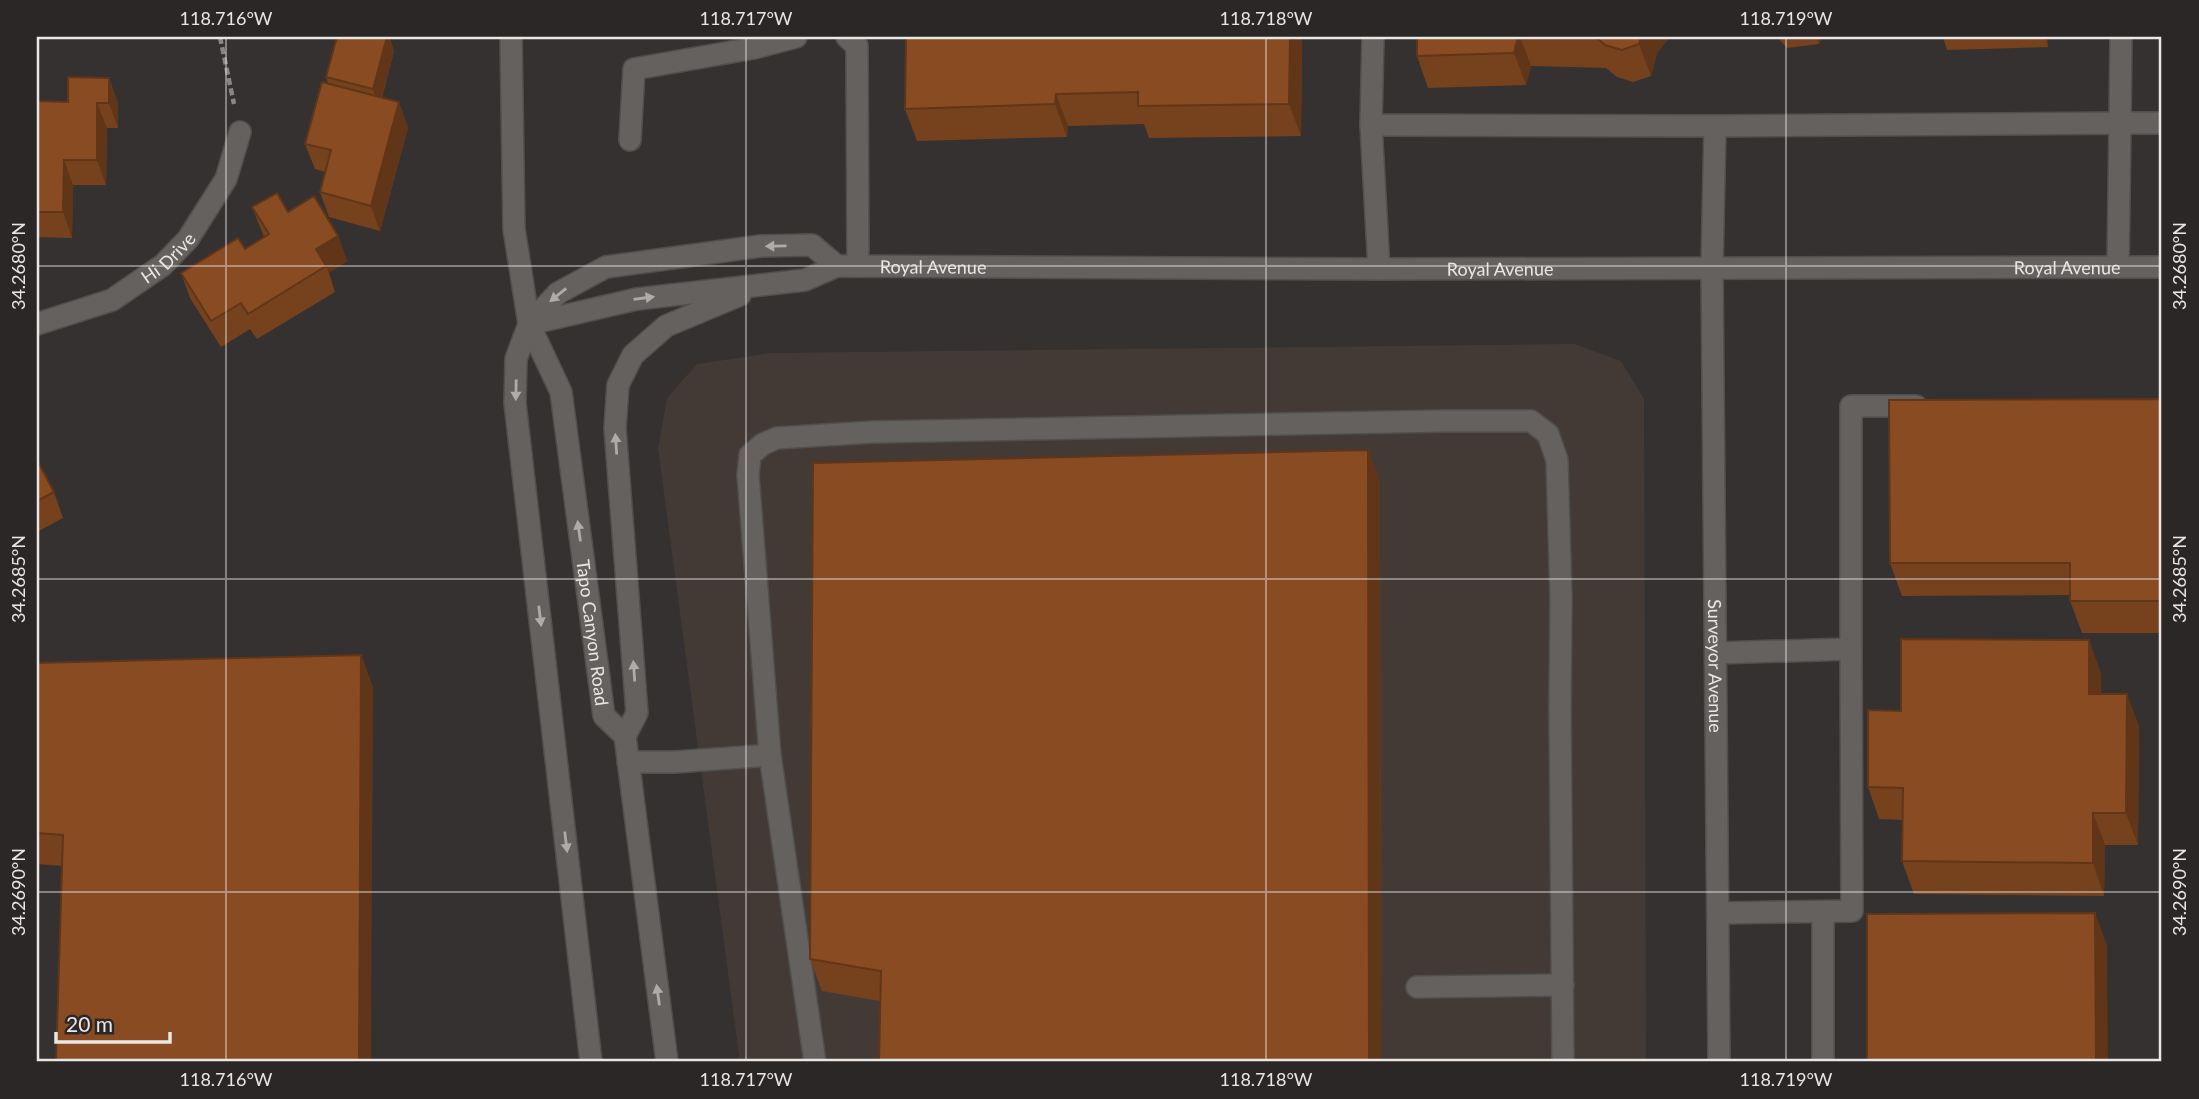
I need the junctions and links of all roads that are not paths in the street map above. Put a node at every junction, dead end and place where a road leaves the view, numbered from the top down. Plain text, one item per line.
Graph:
1 (511, 37) edge
2 (796, 37) edge
3 (847, 37) edge
4 (1373, 37) edge
5 (2121, 37) edge
6 (2120, 123) junction
7 (2162, 123) edge
8 (1371, 125) junction
9 (1715, 126) junction
10 (240, 131) road end
11 (630, 140) dead end
12 (847, 266) junction
13 (2118, 267) junction
14 (2162, 267) edge
15 (1379, 269) junction
16 (1712, 269) junction
17 (762, 286) junction
18 (37, 324) edge
19 (529, 324) junction
20 (1932, 406) edge
21 (1851, 649) junction
22 (1716, 653) junction
23 (625, 736) junction
24 (770, 755) junction
25 (628, 762) junction
26 (1823, 912) junction
27 (1719, 913) junction
28 (1563, 985) junction
29 (1417, 987) dead end
30 (591, 1062) edge
31 (667, 1062) edge
32 (815, 1062) edge
33 (1563, 1062) edge
34 (1719, 1062) edge
35 (1823, 1062) edge

1 - 19 main road, Tapo Canyon Road
2 - 11 main road
3 - 12 main road
4 - 8 main road
5 - 6 main road
6 - 7 main road
6 - 9 main road
6 - 13 main road
8 - 9 main road
8 - 15 main road
9 - 16 main road, Surveyor Avenue
10 - 18 main road, Hi Drive
12 - 15 main road, Royal Avenue
12 - 17 main road, Royal Avenue
12 -> 19 main road
13 - 14 main road, Royal Avenue
13 - 16 main road, Royal Avenue
15 - 16 main road, Royal Avenue
16 - 22 main road, Surveyor Avenue
19 -> 17 main road, Royal Avenue
23 -> 17 main road
23 -> 19 main road, Tapo Canyon Road
19 -> 30 main road, Tapo Canyon Road
20 - 21 main road
21 - 22 main road
21 - 26 main road
22 - 27 main road, Surveyor Avenue
23 - 25 main road
24 - 25 main road
24 - 28 main road
24 - 32 main road
31 -> 25 main road
26 - 27 main road
26 - 35 main road
27 - 34 main road, Surveyor Avenue
28 - 29 main road
28 - 33 main road

